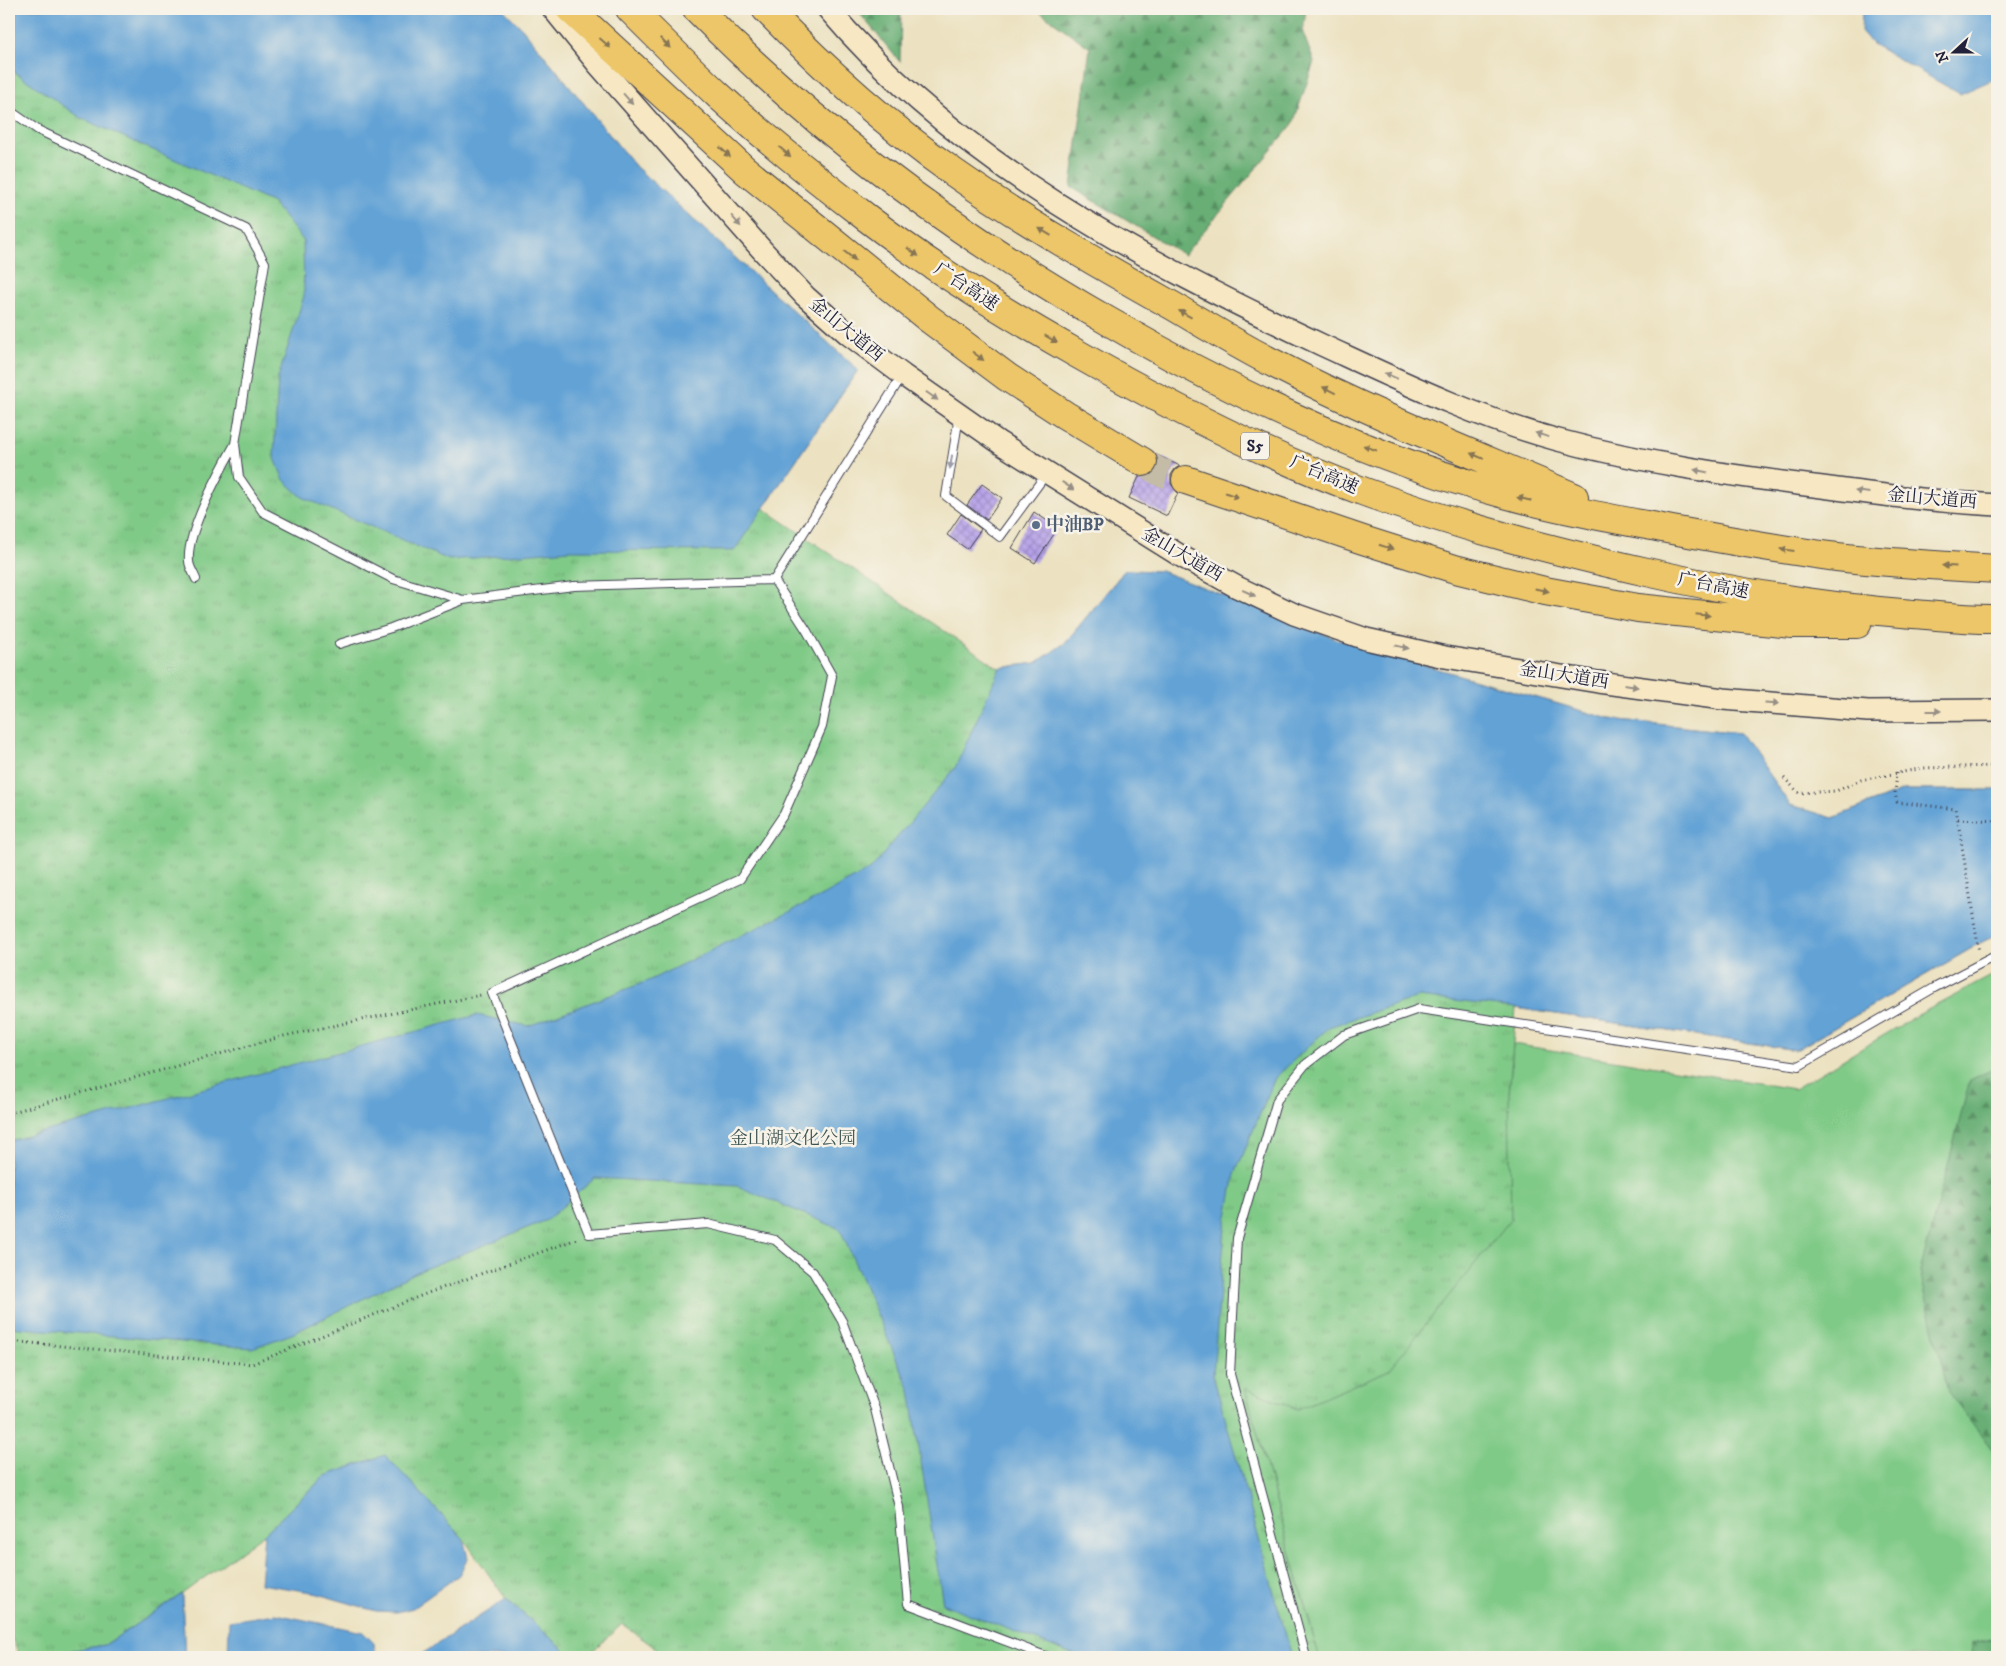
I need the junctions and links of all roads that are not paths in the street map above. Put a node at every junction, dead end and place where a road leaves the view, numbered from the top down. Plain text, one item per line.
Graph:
1 (553, 9) edge
2 (570, 9) edge
3 (630, 9) edge
4 (697, 9) edge
5 (766, 9) edge
6 (828, 9) edge
7 (9, 110) edge
8 (903, 375) junction
9 (959, 414) junction
10 (235, 444) junction
11 (1144, 462) tunnel mouth
12 (1047, 473) junction
13 (1186, 480) tunnel mouth
14 (1997, 505) edge
15 (1635, 523) junction
16 (1997, 569) edge
17 (196, 579) dead end
18 (774, 580) junction
19 (463, 600) junction
20 (1988, 619) edge
21 (339, 644) dead end
22 (1997, 710) edge
23 (1997, 955) edge
24 (1048, 1657) edge
25 (1306, 1657) edge

1 -> 8 main road, 金山大道西
2 -> 11 highway
3 -> 20 highway, 广台高速 / S5
15 -> 4 highway, S5
15 -> 5 highway
14 -> 6 main road, 金山大道西
7 - 10 lane
8 -> 9 main road, 金山大道西
8 - 18 lane
9 - 12 main road, 金山大道西
9 -> 12 lane
10 - 17 lane
10 - 19 lane
12 -> 22 main road, 金山大道西
13 -> 20 highway
16 -> 15 highway, S5
18 - 19 lane
18 - 24 lane
19 - 21 lane
23 - 25 lane

